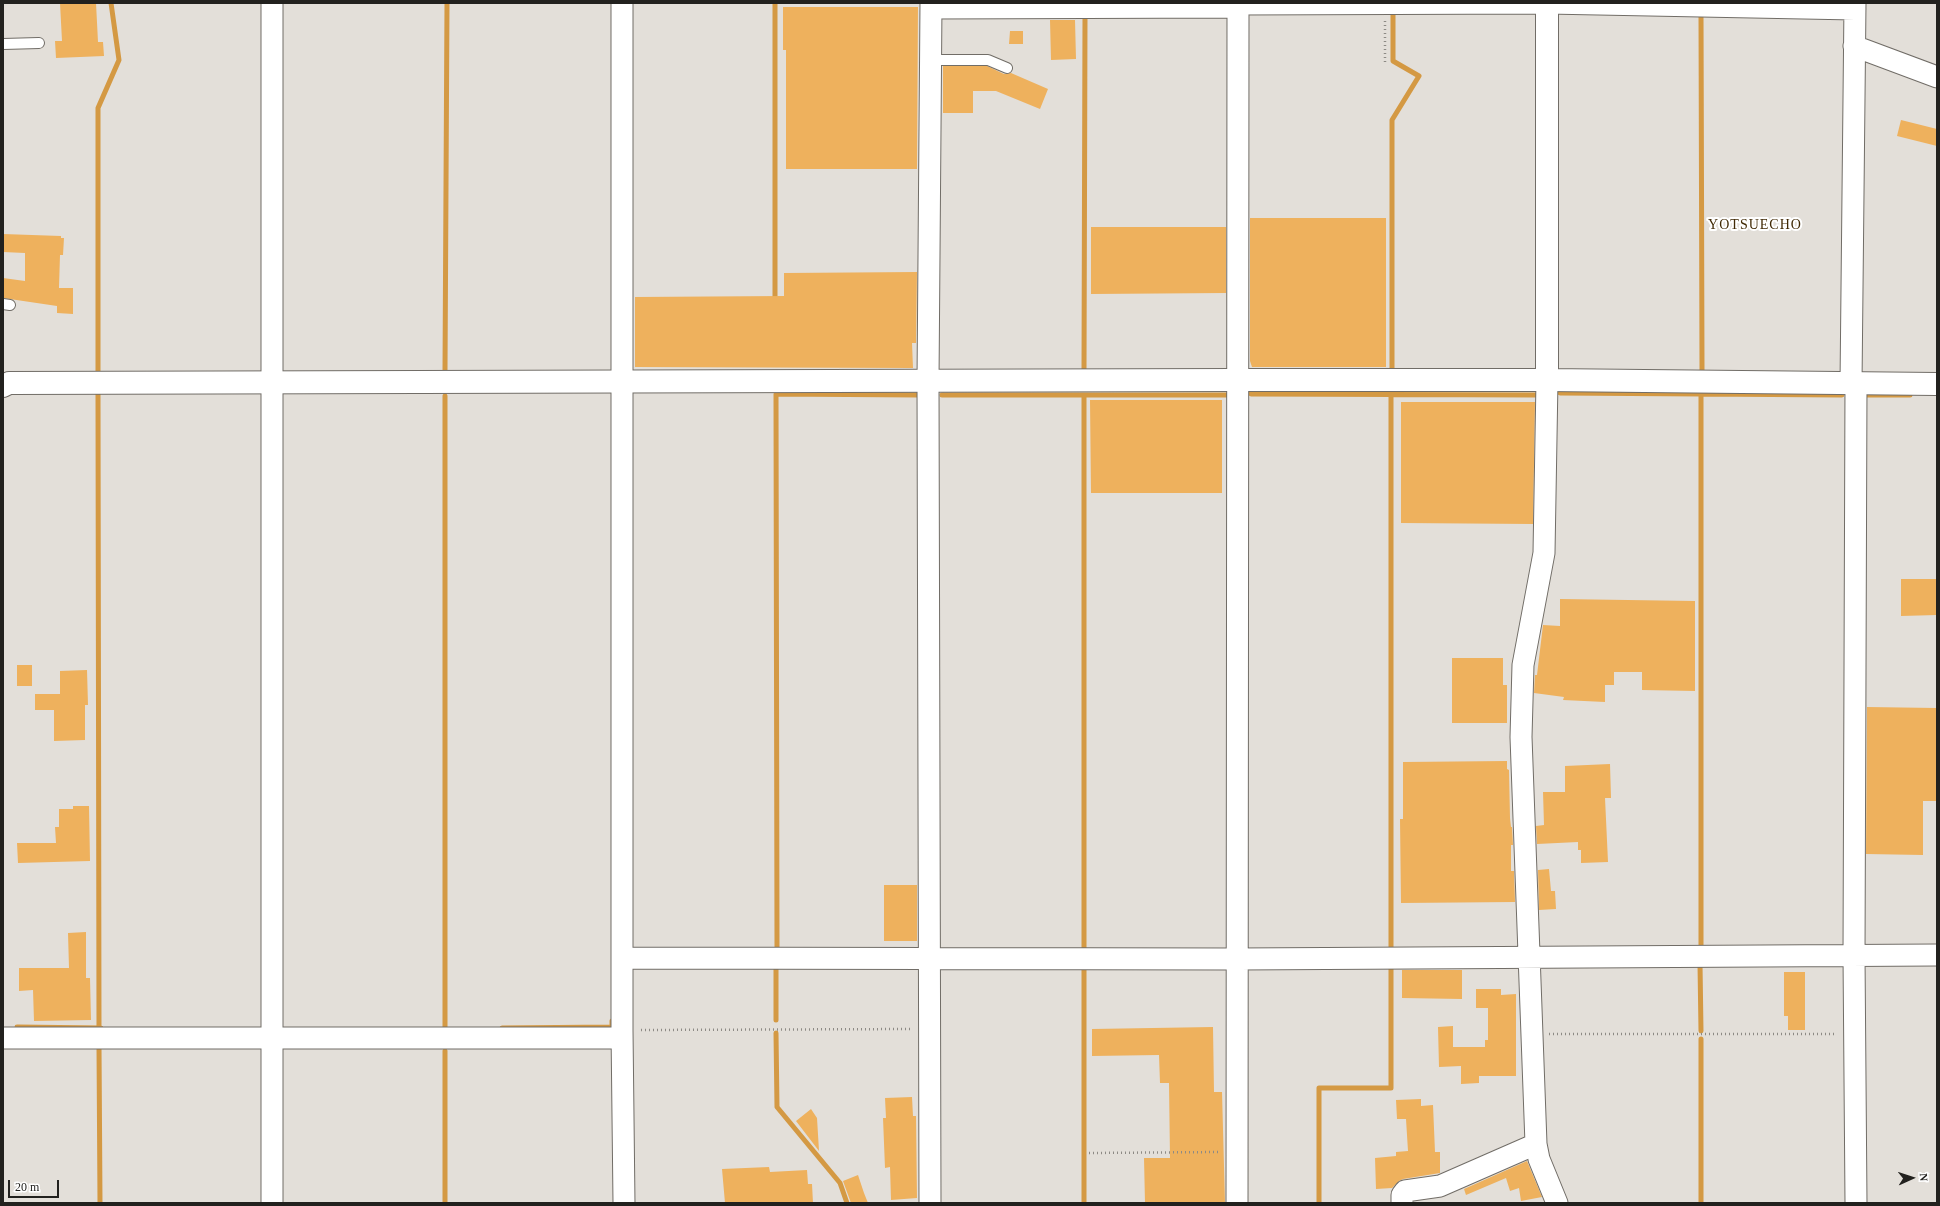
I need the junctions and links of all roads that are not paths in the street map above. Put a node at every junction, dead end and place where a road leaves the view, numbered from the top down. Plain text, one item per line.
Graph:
1 (272, 3) edge
2 (622, 3) edge
3 (1547, 3) edge
4 (1384, 4) edge
5 (1016, 5) edge
6 (1238, 5) edge
7 (931, 6) edge
8 (1855, 6) edge
9 (38, 43) dead end
10 (3, 44) edge
11 (1854, 46) junction
12 (931, 60) junction
13 (1007, 68) dead end
14 (1937, 77) edge
15 (1237, 380) junction
16 (1547, 380) junction
17 (928, 381) junction
18 (272, 382) junction
19 (622, 382) junction
20 (1853, 384) junction
21 (1937, 384) edge
22 (3, 386) edge
23 (1854, 955) junction
24 (1937, 955) edge
25 (1529, 957) junction
26 (622, 958) junction
27 (930, 958) junction
28 (1238, 959) junction
29 (622, 1034) junction
30 (3, 1038) edge
31 (272, 1038) junction
32 (1536, 1144) junction
33 (272, 1203) edge
34 (624, 1203) edge
35 (930, 1203) edge
36 (1237, 1203) edge
37 (1402, 1203) edge
38 (1557, 1203) edge
39 (1856, 1203) edge

1 - 18 street
2 - 19 street
3 - 4 street
3 - 8 street
3 - 16 street
4 - 6 street
5 - 6 street
5 - 7 street
6 - 15 street
7 - 12 street
8 - 11 street
9 - 10 lane
11 - 14 street
11 - 20 street
12 - 13 lane
12 - 17 street
15 - 16 street
15 - 17 street
15 - 28 street
16 - 20 street
16 - 25 street
17 - 19 street
17 - 27 street
18 - 19 street
18 - 22 street
18 - 31 street
19 - 26 street
20 - 21 street
20 - 23 street
23 - 24 street
23 - 25 street
23 - 39 street
25 - 28 street
25 - 32 street
26 - 27 street
26 - 29 street
27 - 28 street
27 - 35 street
28 - 36 street
29 - 31 street
29 - 34 street
30 - 31 street
31 - 33 street
32 - 37 street
32 - 38 street

